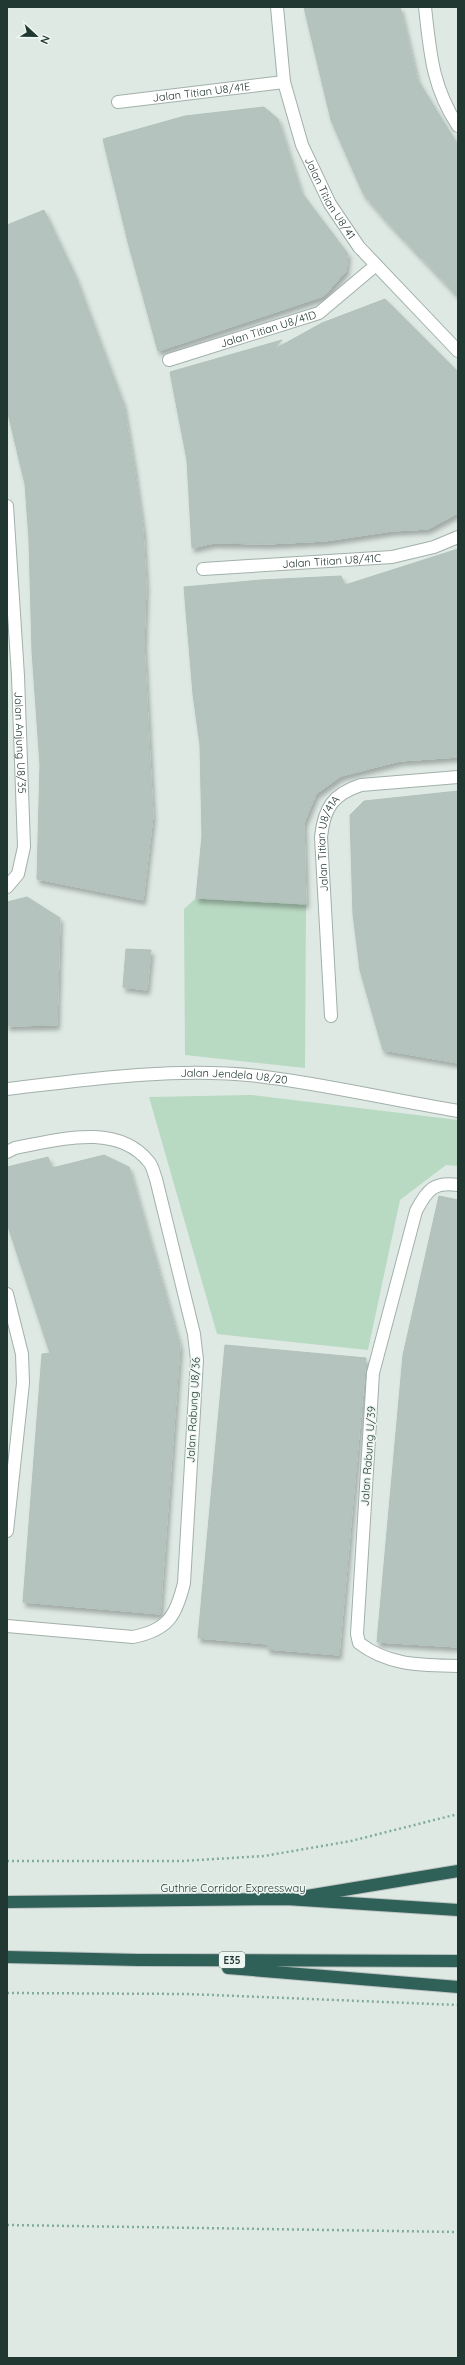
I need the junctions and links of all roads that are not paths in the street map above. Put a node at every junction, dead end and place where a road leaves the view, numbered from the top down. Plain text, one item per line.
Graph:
1 (277, 7) edge
2 (426, 7) edge
3 (284, 82) junction
4 (118, 102) dead end
5 (458, 126) edge
6 (376, 265) junction
7 (458, 351) edge
8 (169, 360) dead end
9 (7, 506) edge
10 (458, 536) edge
11 (203, 569) dead end
12 (10, 595) edge
13 (458, 777) edge
14 (7, 887) edge
15 (331, 1016) dead end
16 (7, 1088) edge
17 (458, 1111) edge
18 (7, 1152) edge
19 (458, 1185) edge
20 (7, 1294) edge
21 (7, 1531) edge
22 (7, 1626) edge
23 (458, 1666) edge
24 (458, 1871) edge
25 (286, 1899) junction
26 (7, 1902) edge
27 (458, 1910) edge
28 (7, 1957) edge
29 (138, 1960) junction
30 (458, 1961) edge
31 (458, 1987) edge

1 - 3 street, Jalan Titian U8/41
2 - 5 street
3 - 4 street, Jalan Titian U8/41E
3 - 6 street, Jalan Titian U8/41
6 - 7 street, Jalan Titian U8/41
6 - 8 street, Jalan Titian U8/41D
9 - 12 street, Jalan Anjung U8/35
10 - 11 street, Jalan Titian U8/41C
12 - 14 street, Jalan Anjung U8/35
13 - 15 street, Jalan Titian U8/41A
16 - 17 street, Jalan Jendela U8/20
18 - 22 street, Jalan Rabung U8/36
19 - 23 street, Jalan Rabung U/39
20 - 21 street
24 - 25 highway
25 - 26 highway, Guthrie Corridor Expressway
25 - 27 highway, Guthrie Corridor Expressway
28 - 29 highway, E35
29 - 30 highway, E35
29 - 31 highway

